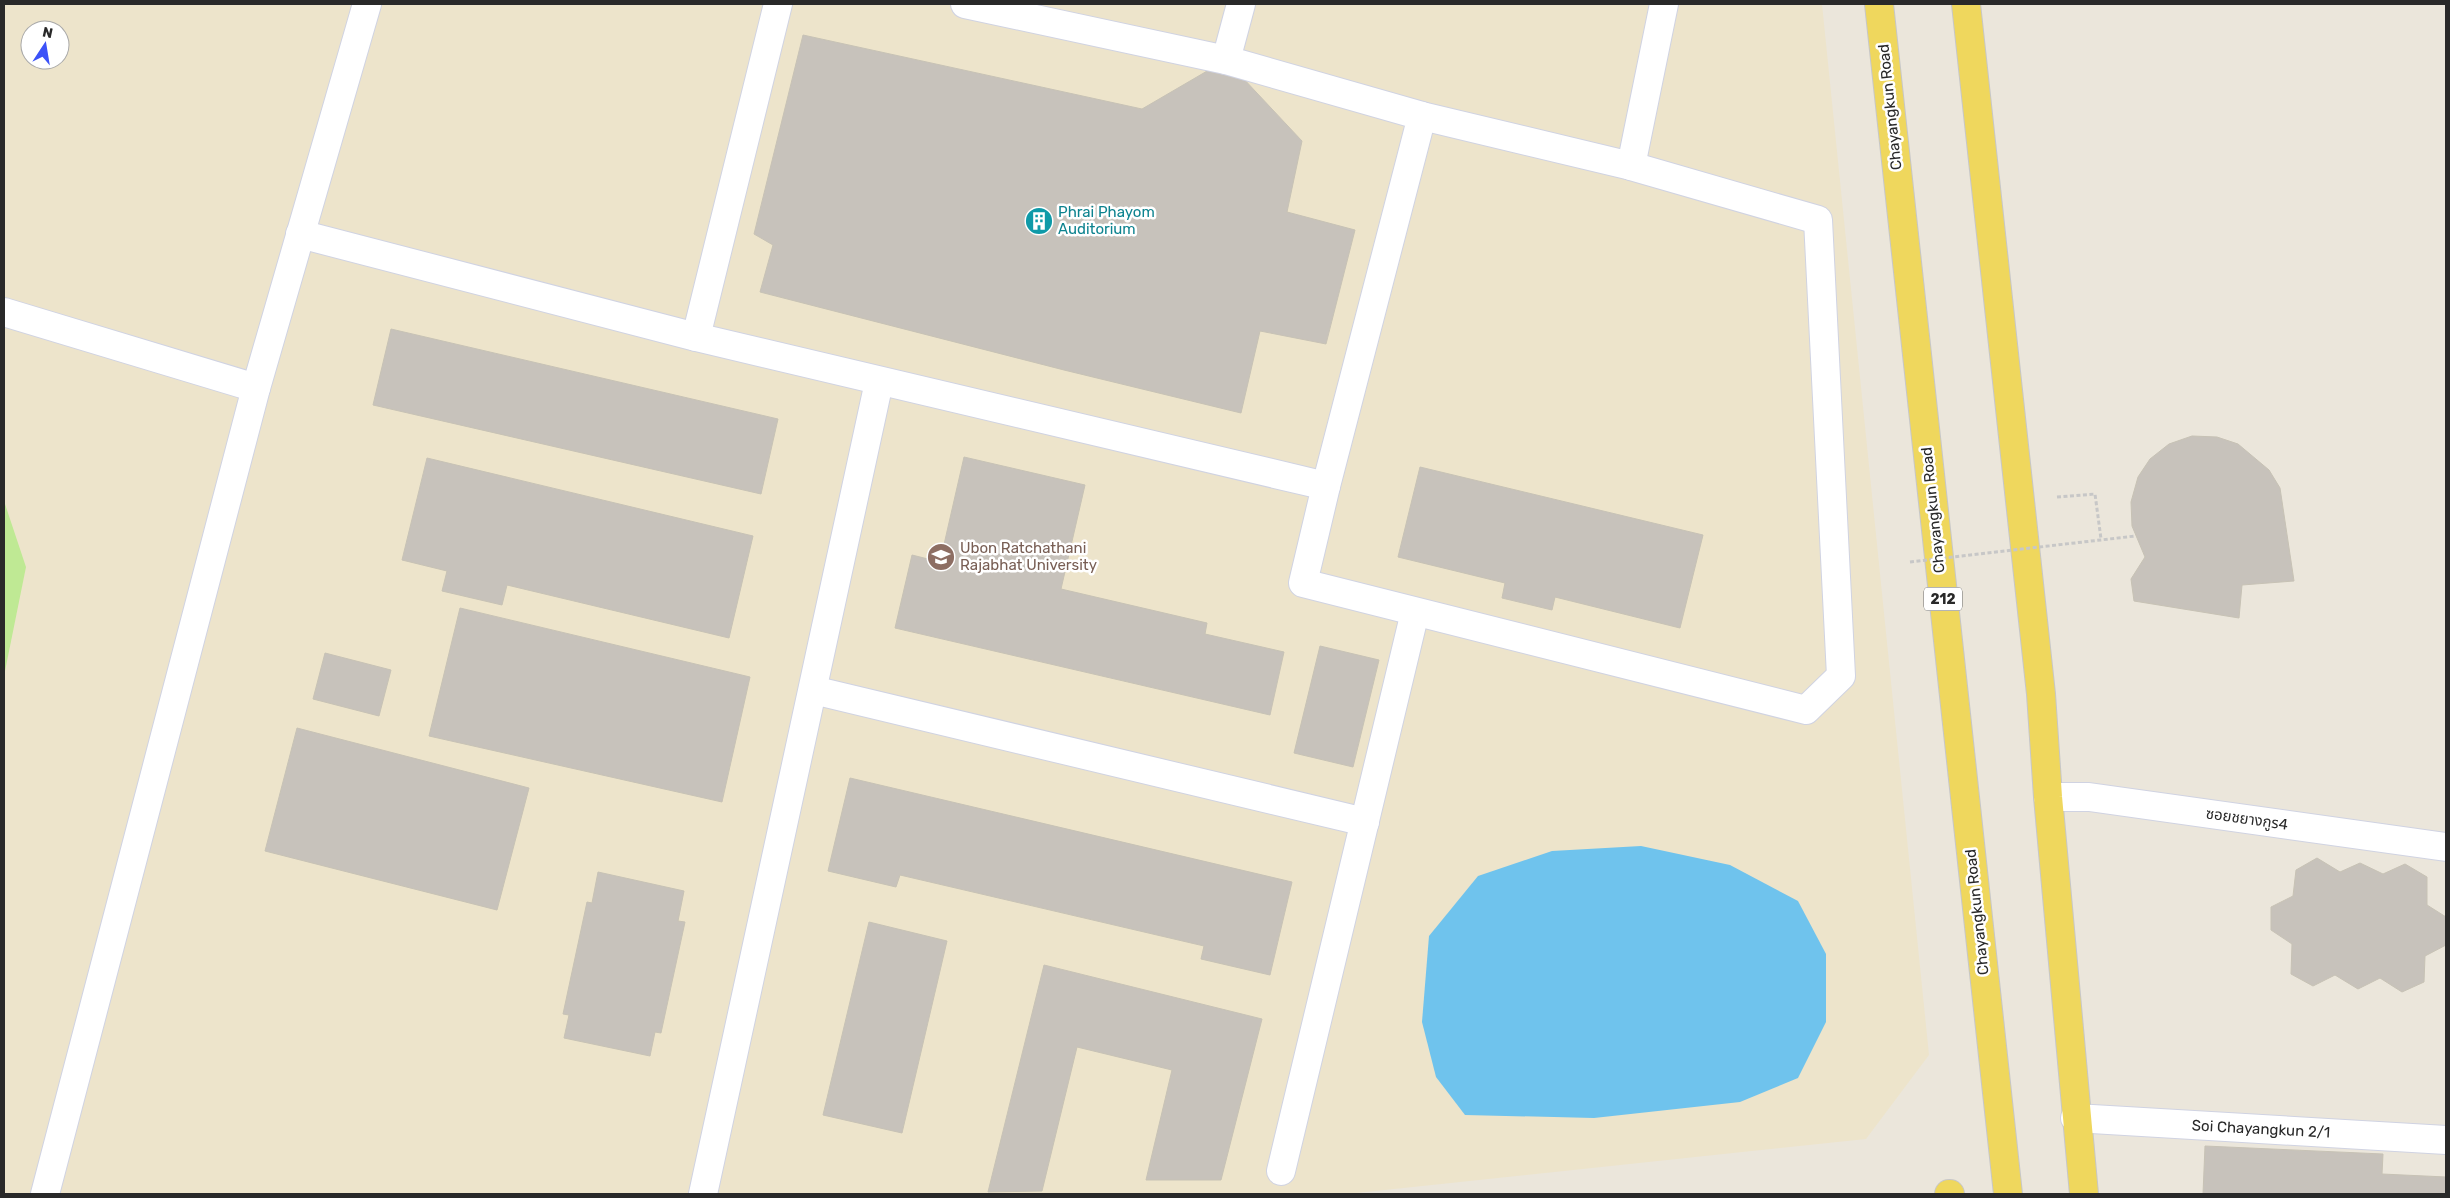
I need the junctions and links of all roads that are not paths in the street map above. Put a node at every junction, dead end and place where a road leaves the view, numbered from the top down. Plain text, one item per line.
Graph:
1 (367, 4) edge
2 (778, 4) edge
3 (965, 4) edge
4 (1241, 4) edge
5 (1664, 4) edge
6 (1879, 4) edge
7 (1966, 4) edge
8 (1226, 60) junction
9 (1422, 116) junction
10 (1631, 166) junction
11 (300, 234) junction
12 (4, 312) edge
13 (696, 337) junction
14 (879, 382) junction
15 (256, 388) junction
16 (1326, 486) junction
17 (1415, 612) junction
18 (813, 690) junction
19 (2048, 797) junction
20 (1365, 822) junction
21 (2446, 847) edge
22 (2075, 1118) junction
23 (2446, 1140) edge
24 (1281, 1171) dead end
25 (45, 1194) edge
26 (703, 1194) edge
27 (2008, 1194) edge
28 (2084, 1194) edge

1 - 11 street
2 - 13 street
3 - 8 street
4 - 8 street
5 - 10 street
6 - 27 main road, Chayangkun Road / 212
7 - 19 main road
8 - 9 street
9 - 10 street
9 - 16 street
10 - 17 street
11 - 13 street
11 - 15 street
12 - 15 street
13 - 14 street
14 - 16 street
14 - 18 street
15 - 25 street
16 - 17 street
17 - 20 street
18 - 20 street
18 - 26 street
19 - 21 street, ซอยชยางกูร4
19 - 22 main road
20 - 24 street
22 - 23 street, Soi Chayangkun 2/1
22 - 28 main road

